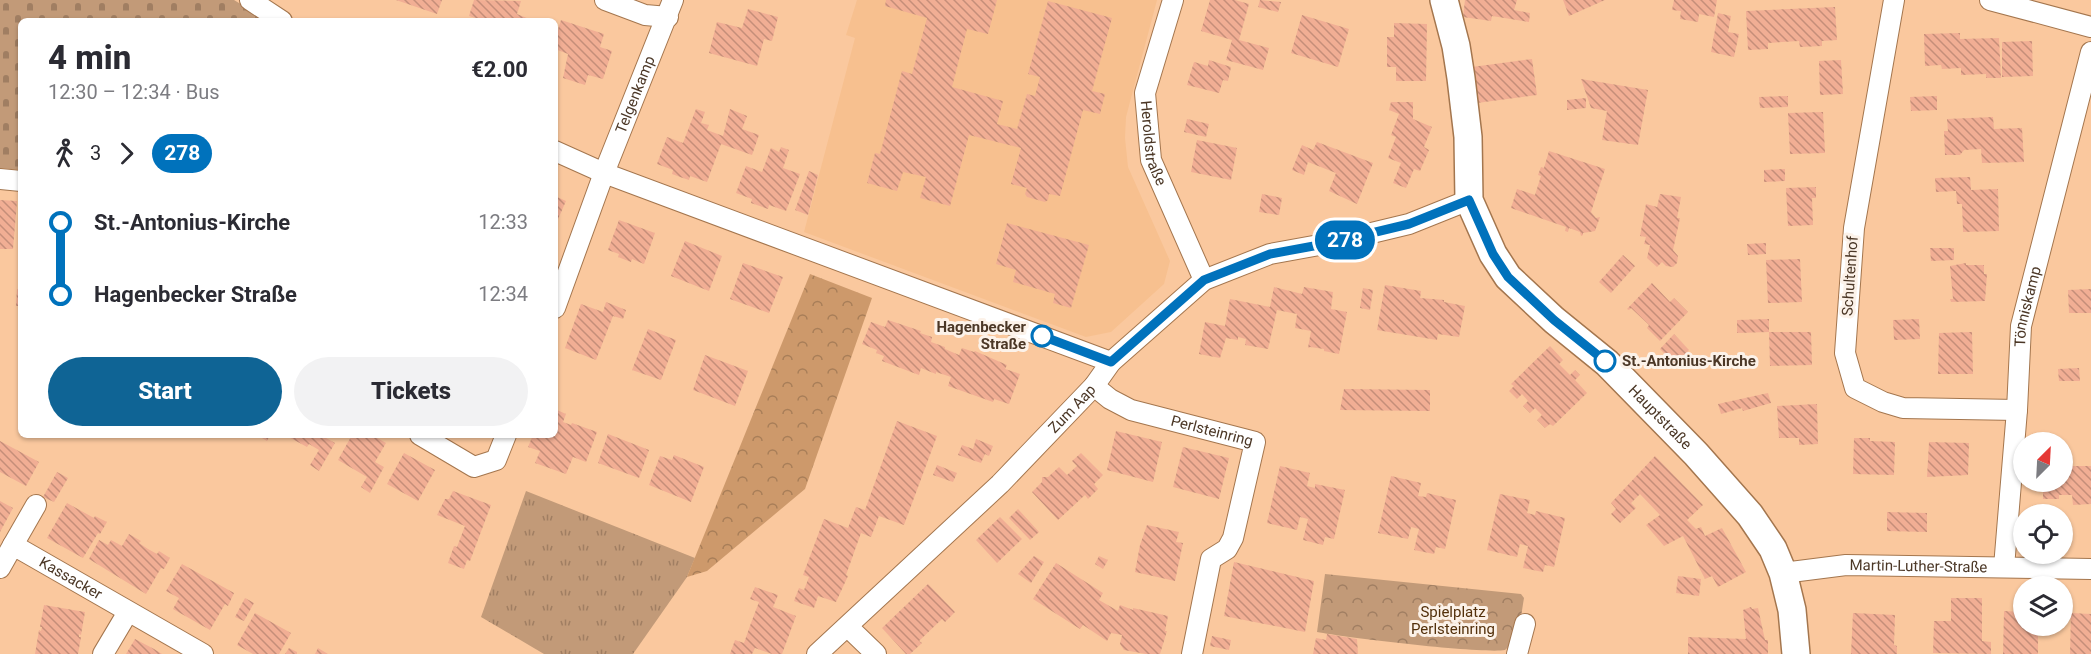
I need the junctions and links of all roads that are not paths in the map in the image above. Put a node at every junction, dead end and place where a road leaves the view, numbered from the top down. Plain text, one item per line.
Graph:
1 (250, 0) edge
2 (605, 0) edge
3 (1173, 0) edge
4 (1444, 0) edge
5 (1894, 0) edge
6 (1990, 0) edge
7 (670, 8) edge
8 (277, 18) edge
9 (2091, 27) edge
10 (2091, 52) edge
11 (558, 152) edge
12 (603, 173) junction
13 (0, 179) edge
14 (18, 181) edge
15 (1469, 200) junction
16 (1204, 280) junction
17 (558, 300) edge
18 (1111, 362) junction
19 (1094, 386) junction
20 (2017, 410) junction
21 (425, 438) edge
22 (505, 438) edge
23 (36, 505) dead end
24 (13, 545) junction
25 (2004, 567) junction
26 (0, 568) edge
27 (2091, 569) edge
28 (1783, 573) junction
29 (128, 612) junction
30 (1525, 624) dead end
31 (848, 627) junction
32 (103, 654) edge
33 (202, 654) edge
34 (817, 654) edge
35 (876, 654) edge
36 (1192, 654) edge
37 (1517, 654) edge
38 (1796, 654) edge

1 - 8 street
2 - 7 street, Telgenkamp
3 - 16 street, Heroldstraße
4 - 15 main road, Hauptstraße
5 - 20 street, Schultenhof
6 - 9 street
7 - 12 street, Telgenkamp
10 - 20 street, Tönniskamp
11 - 12 street
12 - 17 street, Telgenkamp
12 - 18 street
13 - 14 street
15 - 16 street, Zum Aap
15 - 28 main road, Hauptstraße
16 - 18 street, Zum Aap
18 - 19 street, Zum Aap
19 - 31 street, Zum Aap
19 - 36 street, Perlsteinring
20 - 25 street, Tönniskamp
21 - 22 street
23 - 24 street
24 - 26 street
24 - 29 street, Kassacker
25 - 27 street, Martin-Luther-Straße
25 - 28 street, Martin-Luther-Straße
28 - 38 main road, Hauptstraße
29 - 32 street
29 - 33 street, Kassacker
30 - 37 street
31 - 34 street, Zum Aap
31 - 35 street

